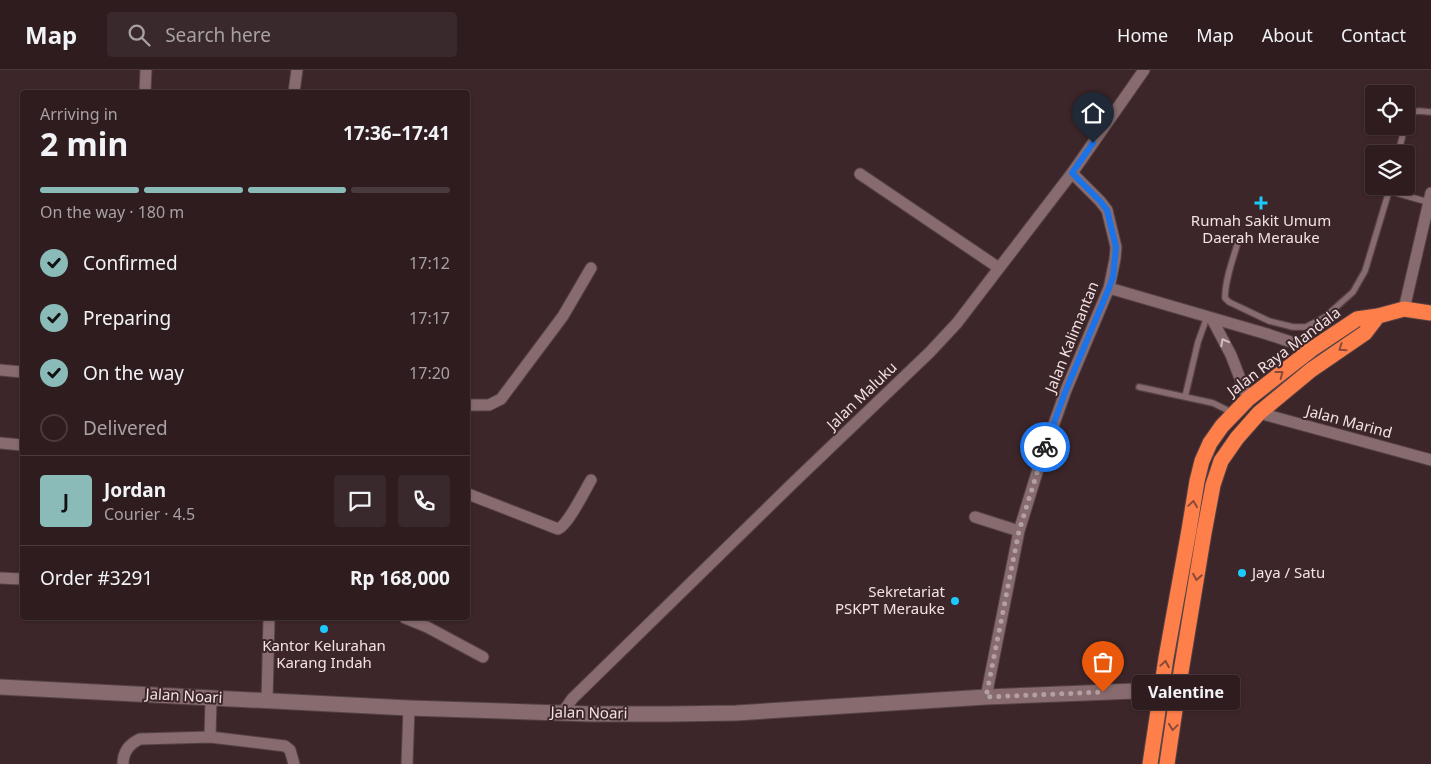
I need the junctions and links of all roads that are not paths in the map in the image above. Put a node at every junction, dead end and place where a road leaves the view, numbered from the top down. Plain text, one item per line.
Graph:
1 (146, 70) edge
2 (297, 70) edge
3 (1144, 70) edge
4 (144, 90) edge
5 (294, 90) edge
6 (1415, 111) edge
7 (1431, 112) edge
8 (1072, 173) junction
9 (860, 174) dead end
10 (1415, 194) edge
11 (1387, 195) edge
12 (1430, 198) edge
13 (1239, 238) dead end
14 (996, 265) junction
15 (591, 268) dead end
16 (1109, 288) junction
17 (1404, 309) junction
18 (1431, 314) edge
19 (1378, 316) junction
20 (1209, 318) junction
21 (1312, 349) junction
22 (0, 370) edge
23 (20, 372) edge
24 (1139, 387) dead end
25 (1185, 397) junction
26 (1248, 399) junction
27 (470, 405) edge
28 (1233, 413) junction
29 (1259, 413) junction
30 (0, 443) edge
31 (20, 445) edge
32 (1431, 460) edge
33 (591, 480) dead end
34 (470, 495) edge
35 (975, 517) dead end
36 (1019, 531) junction
37 (0, 578) edge
38 (20, 579) edge
39 (269, 620) edge
40 (410, 620) edge
41 (483, 657) dead end
42 (0, 687) edge
43 (1161, 690) junction
44 (1178, 690) junction
45 (986, 697) junction
46 (210, 698) junction
47 (268, 701) junction
48 (409, 708) junction
49 (563, 712) junction
50 (210, 737) junction
51 (123, 764) edge
52 (294, 764) edge
53 (407, 764) edge
54 (1150, 764) edge
55 (1167, 764) edge

1 - 4 street
2 - 5 street
3 - 8 street, Jalan Maluku
6 - 7 lane
8 - 14 street, Jalan Maluku
8 - 16 street, Jalan Kalimantan
9 - 14 street
10 - 12 lane
11 - 13 lane
12 - 17 street
14 - 49 street, Jalan Maluku
15 - 27 street
16 - 20 street
16 - 36 street, Jalan Kalimantan
17 - 18 highway
17 - 19 highway
19 - 21 highway, Jalan Raya Mandala
19 -> 29 highway, Jalan Raya Mandala
20 - 21 street
20 - 25 lane
26 -> 20 street
26 -> 21 highway, Jalan Raya Mandala
22 - 23 street
24 - 25 lane
25 - 28 lane
26 - 28 highway, Jalan Raya Mandala
43 -> 28 highway, Jalan Raya Mandala
29 - 32 street, Jalan Marind
29 -> 44 highway, Jalan Raya Mandala
30 - 31 street
33 - 34 street
35 - 36 street
36 - 45 street, Jalan Kalimantan
37 - 38 street
39 - 47 street
40 - 41 street
42 - 46 street, Jalan Noari
43 - 44 street, Jalan Noari
43 - 45 street, Jalan Noari
43 - 54 highway, Jalan Raya Mandala
44 -> 55 highway, Jalan Raya Mandala
45 - 49 street, Jalan Noari
46 - 47 street, Jalan Noari
46 - 50 street
47 - 48 street, Jalan Noari
48 - 49 street, Jalan Noari
48 - 53 street
50 - 51 street
50 - 52 street

